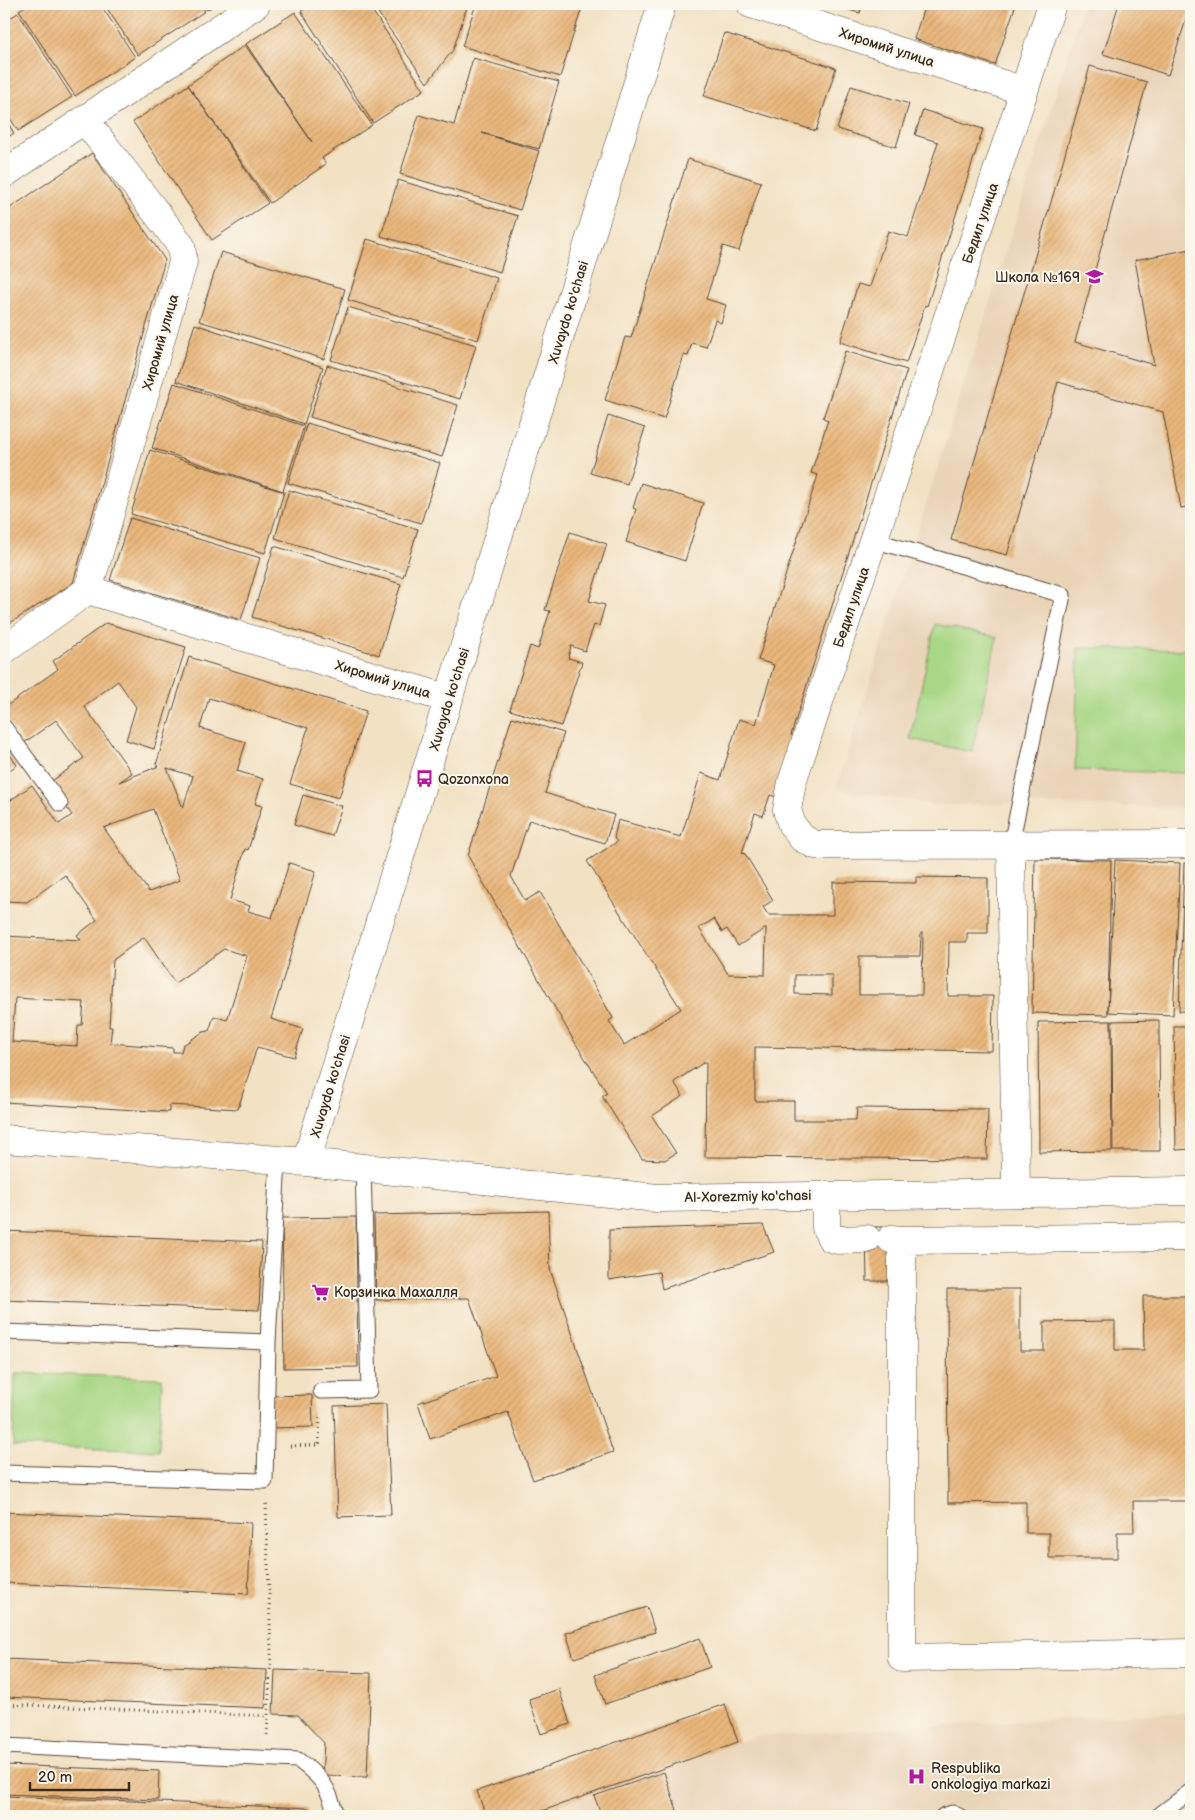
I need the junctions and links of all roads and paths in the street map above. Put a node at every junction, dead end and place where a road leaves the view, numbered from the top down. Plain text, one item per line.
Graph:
1 (256, 4) edge
2 (662, 4) edge
3 (751, 4) edge
4 (1052, 4) edge
5 (1024, 91) junction
6 (85, 120) junction
7 (4, 174) edge
8 (873, 540) junction
9 (88, 590) junction
10 (4, 650) edge
11 (449, 699) junction
12 (4, 726) edge
13 (60, 804) dead end
14 (1011, 844) junction
15 (1191, 844) edge
16 (4, 1139) edge
17 (278, 1160) junction
18 (306, 1162) junction
19 (363, 1168) junction
20 (1191, 1191) edge
21 (1016, 1192) junction
22 (826, 1195) junction
23 (1191, 1237) edge
24 (886, 1239) junction
25 (4, 1332) edge
26 (268, 1342) junction
27 (321, 1391) joint
28 (266, 1446) junction
29 (4, 1473) edge
30 (265, 1481) junction
31 (1191, 1653) edge
32 (4, 1704) edge
33 (268, 1716) junction
34 (4, 1746) edge
35 (266, 1759) junction
36 (1191, 1791) edge
37 (336, 1816) edge
38 (943, 1816) edge
39 (959, 1816) edge
40 (1158, 1816) edge

1 - 6 street
2 - 11 street, Xuvaydo ko'chasi
3 - 5 street, Хиромий улица
4 - 5 street, Бедил улица
5 - 8 street, Бедил улица
6 - 7 street
6 - 9 street, Хиромий улица
8 - 14 lane
8 - 14 street, Бедил улица
9 - 10 street
9 - 11 street, Хиромий улица
11 - 18 street, Xuvaydo ko'chasi
12 - 13 lane
14 - 15 street, Бедил улица
14 - 21 street
16 - 17 street
17 - 18 street
17 - 26 lane
18 - 19 street, Al-Xorezmiy ko'chasi
19 - 22 street, Al-Xorezmiy ko'chasi
19 - 27 lane
20 - 21 street, Al-Xorezmiy ko'chasi
21 - 22 street, Al-Xorezmiy ko'chasi
22 - 24 street
23 - 24 street
24 - 31 street
25 - 26 lane
26 - 28 lane
27 - 28 path
28 - 30 lane
29 - 30 lane
30 - 33 path
32 - 33 path
33 - 35 path
34 - 35 lane
35 - 37 lane
36 - 40 lane
38 - 39 lane

